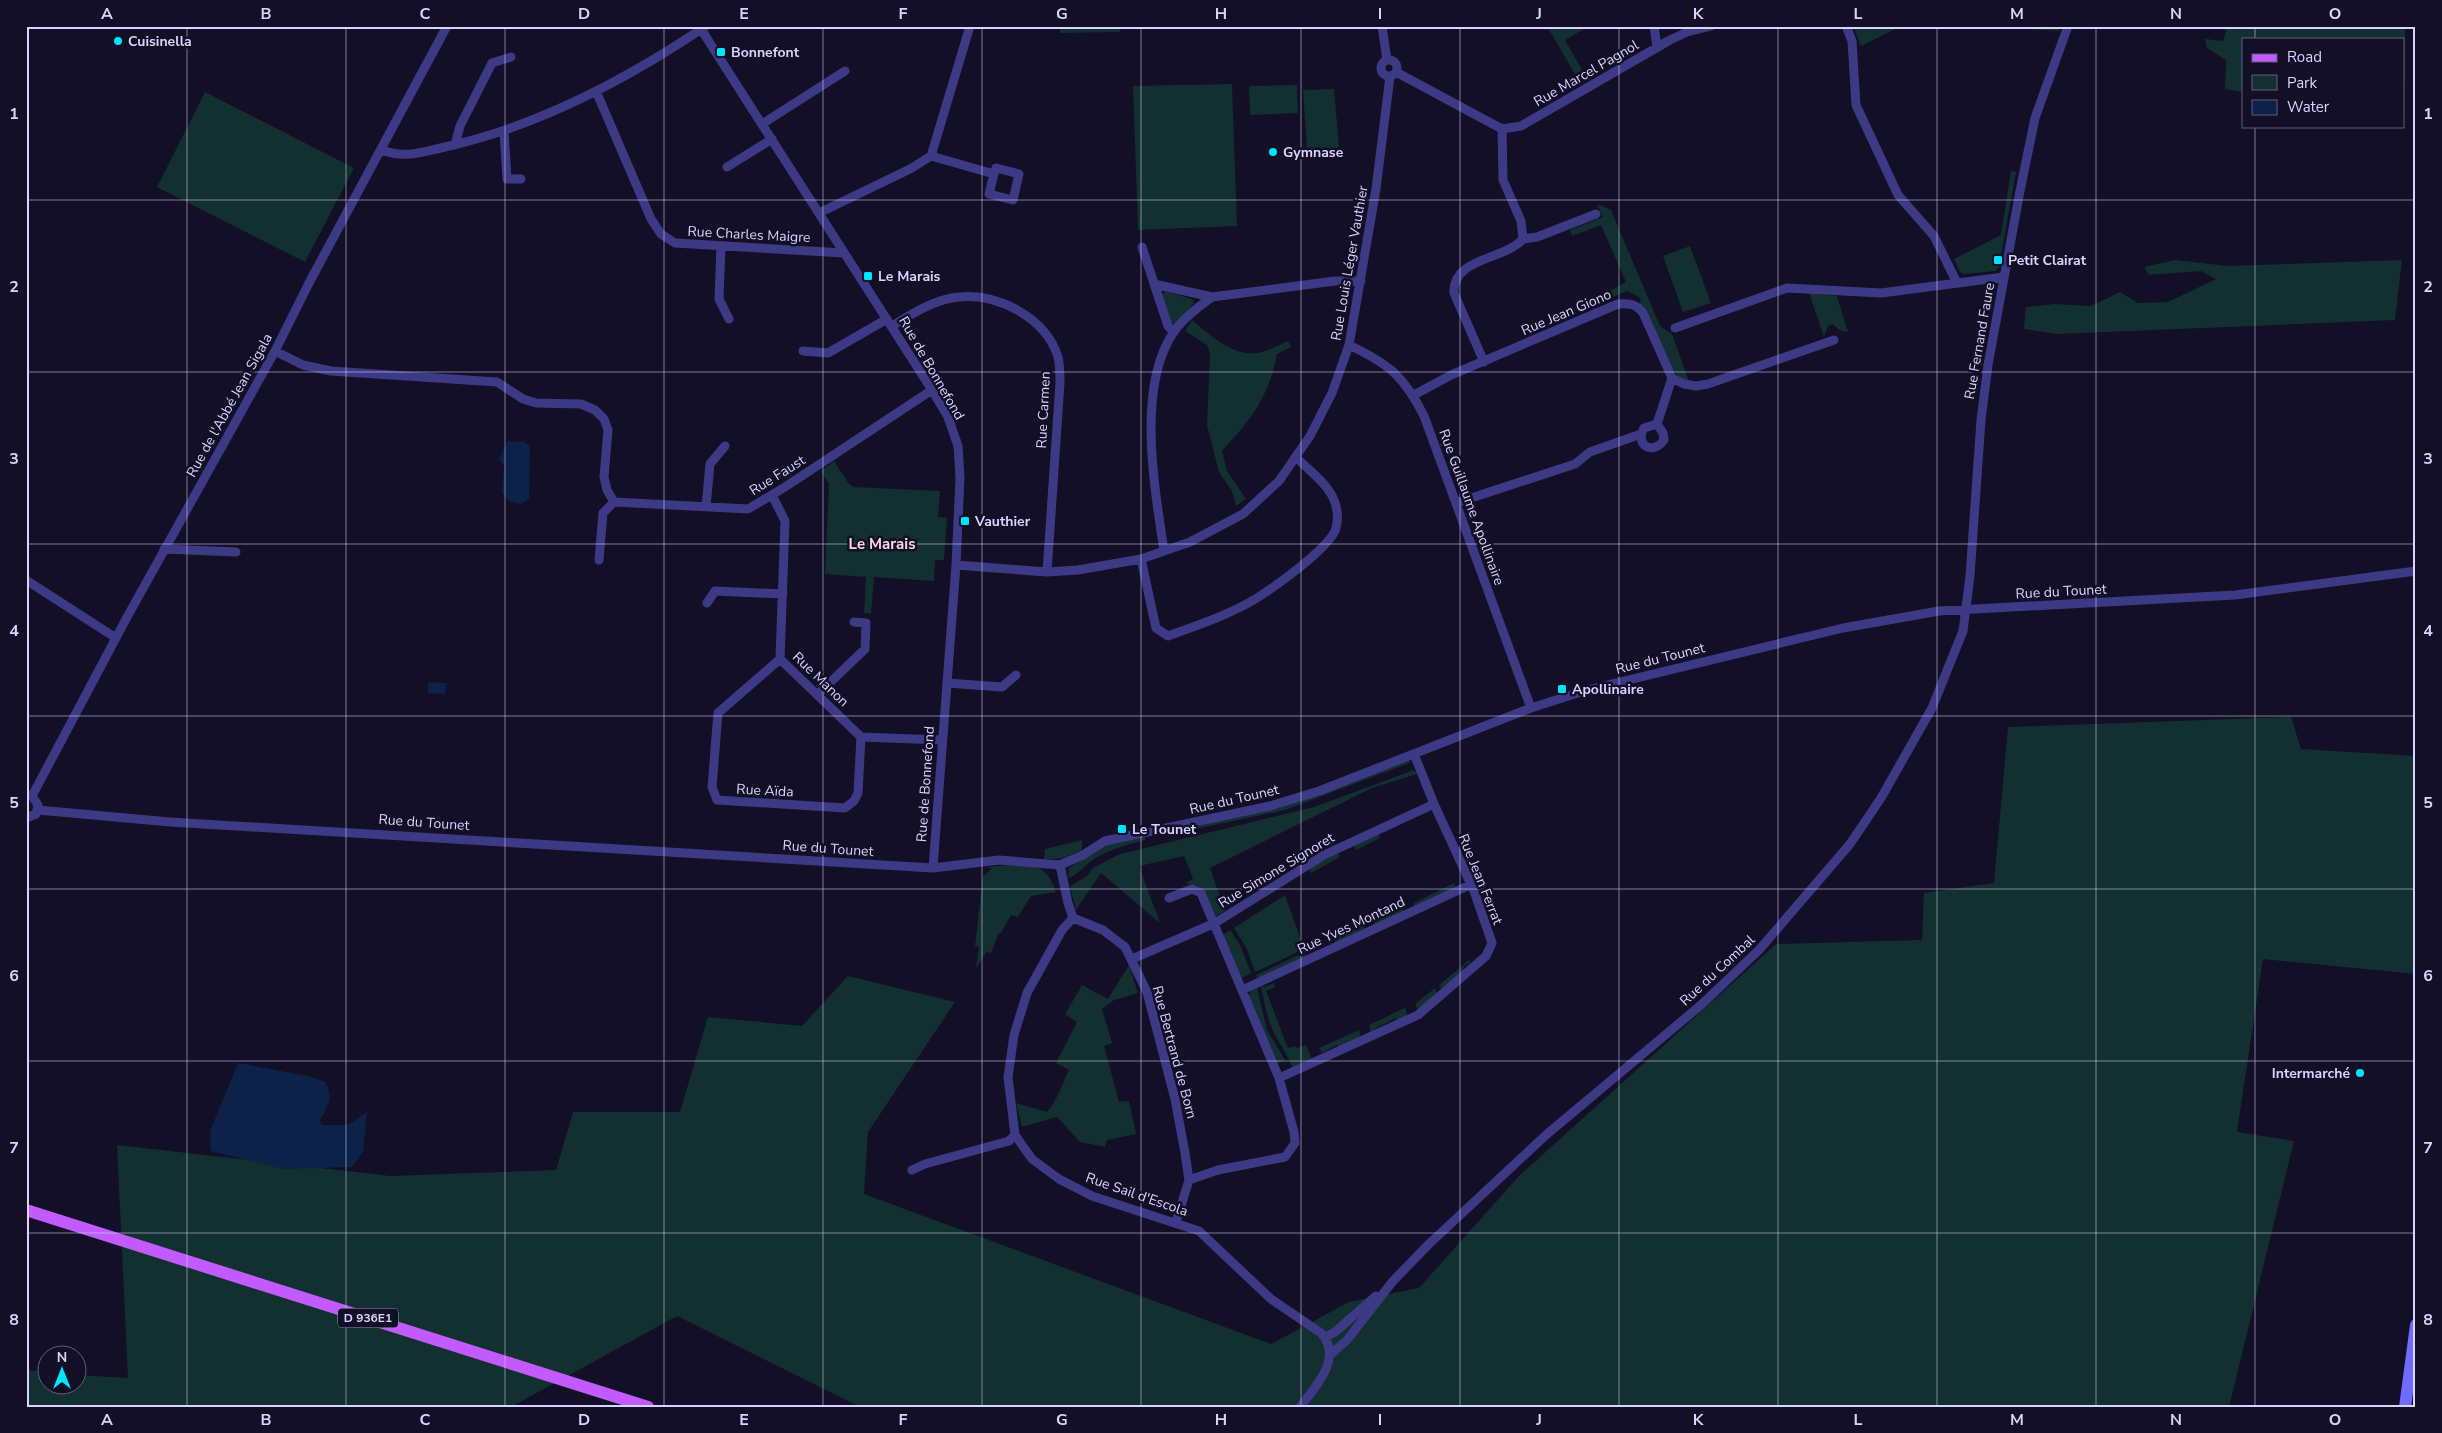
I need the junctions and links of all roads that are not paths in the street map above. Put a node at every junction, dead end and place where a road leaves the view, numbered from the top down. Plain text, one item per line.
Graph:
1 (447, 26) edge
2 (970, 26) edge
3 (1382, 26) edge
4 (1654, 26) edge
5 (1710, 26) edge
6 (1846, 26) edge
7 (2068, 26) edge
8 (702, 27) edge
9 (1657, 47) junction
10 (511, 57) dead end
11 (845, 71) dead end
12 (1393, 74) junction
13 (596, 91) junction
14 (762, 124) junction
15 (1502, 129) junction
16 (504, 131) junction
17 (772, 139) junction
18 (455, 144) junction
19 (382, 150) junction
20 (931, 156) junction
21 (727, 166) dead end
22 (994, 174) dead end
23 (521, 179) dead end
24 (819, 213) junction
25 (1596, 214) dead end
26 (1523, 239) junction
27 (721, 246) junction
28 (1142, 247) dead end
29 (844, 254) junction
30 (2004, 277) junction
31 (1361, 282) junction
32 (1957, 282) junction
33 (1154, 284) junction
34 (1212, 297) junction
35 (729, 319) dead end
36 (890, 322) junction
37 (1675, 328) dead end
38 (1174, 332) junction
39 (1834, 340) dead end
40 (1349, 345) junction
41 (275, 351) junction
42 (803, 352) dead end
43 (1484, 362) junction
44 (1672, 378) junction
45 (932, 390) junction
46 (1414, 395) junction
47 (1656, 424) junction
48 (1641, 434) junction
49 (725, 446) dead end
50 (1296, 458) junction
51 (772, 495) junction
52 (614, 502) junction
53 (1456, 503) junction
54 (706, 507) junction
55 (164, 550) junction
56 (1164, 551) junction
57 (236, 552) dead end
58 (1141, 559) junction
59 (599, 560) dead end
60 (956, 565) junction
61 (2416, 571) edge
62 (1047, 572) junction
63 (26, 580) edge
64 (783, 594) junction
65 (707, 603) dead end
66 (1966, 609) junction
67 (854, 622) dead end
68 (116, 638) junction
69 (780, 659) junction
70 (1016, 675) dead end
71 (947, 684) junction
72 (818, 695) junction
73 (1531, 708) junction
74 (861, 737) junction
75 (941, 740) junction
76 (1414, 754) junction
77 (29, 795) edge
78 (1434, 804) junction
79 (38, 810) junction
80 (26, 818) edge
81 (1060, 864) junction
82 (933, 868) junction
83 (1472, 884) junction
84 (1169, 898) dead end
85 (1073, 918) junction
86 (1214, 923) junction
87 (1132, 959) junction
88 (1242, 990) junction
89 (1279, 1078) junction
90 (1015, 1135) junction
91 (912, 1170) dead end
92 (1189, 1180) junction
93 (26, 1210) edge
94 (1176, 1222) junction
95 (1393, 1281) junction
96 (2416, 1325) edge
97 (1325, 1337) junction
98 (1330, 1355) junction
99 (648, 1407) edge
100 (1300, 1407) edge
101 (2405, 1407) edge

1 - 19 street, Rue de l'Abbé Jean Sigala
2 - 20 street
3 - 12 street, Rue Louis Léger Vauthier
4 - 9 street
5 - 9 street, Rue Marcel Pagnol
6 - 32 street
7 - 30 street, Rue Fernand Faure
8 - 13 street
8 - 14 street, Rue de Bonnefond
9 - 15 street, Rue Marcel Pagnol
10 - 18 street
11 - 14 street
12 - 15 street
12 - 31 street, Rue Louis Léger Vauthier
13 - 16 street
13 - 27 street, Rue Charles Maigre
14 - 17 street, Rue de Bonnefond
15 - 26 street
16 - 18 street
16 - 23 street
17 - 21 street
17 - 24 street, Rue de Bonnefond
18 - 19 street
19 - 41 street, Rue de l'Abbé Jean Sigala
20 - 22 street
20 - 24 street
24 - 29 street, Rue de Bonnefond
25 - 26 street
26 - 43 street
27 - 29 street, Rue Charles Maigre
27 - 35 street
28 - 33 street
29 - 36 street, Rue de Bonnefond
30 - 32 street
30 - 66 street, Rue Fernand Faure
31 - 34 street
31 - 40 street, Rue Louis Léger Vauthier
32 - 37 street
33 - 34 street
33 - 38 street
34 - 38 street
36 - 42 street, Rue Carmen
36 - 45 street, Rue de Bonnefond
36 - 62 street, Rue Carmen
38 - 56 street
39 - 44 street
40 - 46 street, Rue Guillaume Apollinaire
40 - 50 street, Rue Louis Léger Vauthier
41 - 52 street
41 - 55 street, Rue de l'Abbé Jean Sigala
43 - 44 street, Rue Jean Giono
43 - 46 street, Rue Jean Giono
44 - 47 street
45 - 51 street, Rue Faust
45 - 60 street, Rue de Bonnefond
46 - 53 street, Rue Guillaume Apollinaire
47 - 48 street
47 - 48 street
48 - 53 street
49 - 54 street
50 - 56 street, Rue Louis Léger Vauthier
50 - 58 street
51 - 54 street, Rue Faust
51 - 64 street, Rue Manon
52 - 54 street, Rue Faust
52 - 59 street
53 - 73 street, Rue Guillaume Apollinaire
55 - 57 street
55 - 68 street, Rue de l'Abbé Jean Sigala
56 - 58 street, Rue Louis Léger Vauthier
58 - 62 street, Rue Louis Léger Vauthier
60 - 62 street, Rue Louis Léger Vauthier
60 - 71 street, Rue de Bonnefond
61 - 66 street, Rue du Tounet
63 - 68 street
64 - 65 street
64 - 69 street, Rue Manon
66 - 73 street, Rue du Tounet
66 - 95 street, Rue du Combal
67 - 72 street
68 - 77 street, Rue de l'Abbé Jean Sigala
69 - 72 street, Rue Manon
69 - 74 street, Rue Aïda
70 - 71 street
71 - 75 street, Rue de Bonnefond
72 - 74 street, Rue Manon
73 - 76 street, Rue du Tounet
74 - 75 street
75 - 82 street, Rue de Bonnefond
76 - 78 street, Rue Jean Ferrat
76 - 81 street, Rue du Tounet
77 - 79 street
78 - 83 street, Rue Jean Ferrat
78 - 86 street, Rue Simone Signoret
79 - 80 street
79 - 82 street, Rue du Tounet
81 - 82 street, Rue du Tounet
81 - 85 street
83 - 88 street, Rue Yves Montand
83 - 89 street, Rue Jean Ferrat
84 - 86 street
85 - 87 street, Rue Bertrand de Born
85 - 90 street, Rue Sail d'Escola
86 - 87 street, Rue Simone Signoret
86 - 88 street
87 - 92 street, Rue Bertrand de Born
88 - 89 street
89 - 92 street
90 - 91 street
90 - 94 street, Rue Sail d'Escola
92 - 94 street, Rue Bertrand de Born
93 - 99 main road, D 936E1
94 - 97 street, Rue Sail d'Escola
95 - 97 street, Rue du Combal
95 - 98 street, Rue du Combal
96 - 101 main road
97 - 98 street
98 - 100 street, Rue du Combal

